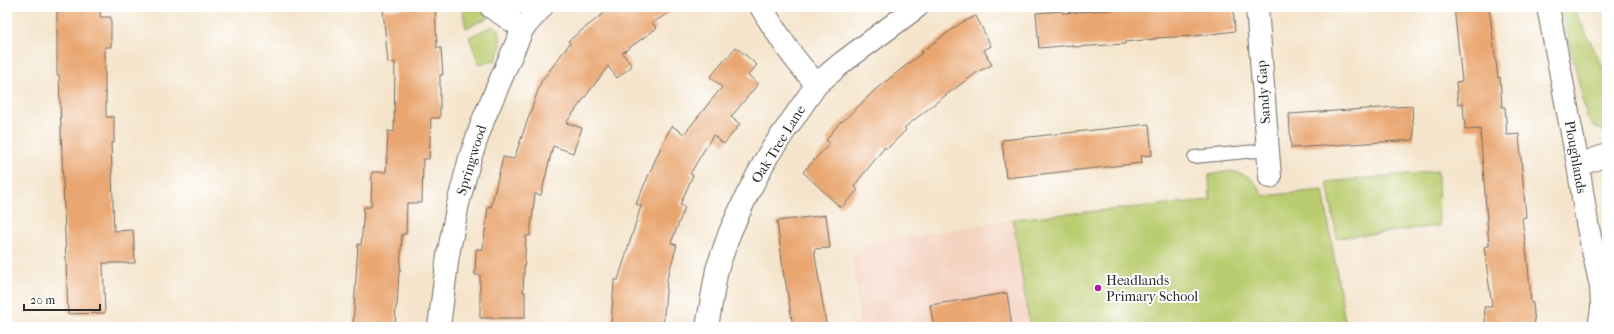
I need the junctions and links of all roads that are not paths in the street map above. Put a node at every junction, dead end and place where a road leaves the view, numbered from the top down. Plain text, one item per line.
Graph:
1 (492, 7) edge
2 (542, 7) edge
3 (762, 7) edge
4 (917, 7) edge
5 (1257, 7) edge
6 (1548, 7) edge
7 (523, 28) junction
8 (817, 84) junction
9 (1267, 150) junction
10 (1607, 155) edge
11 (1194, 156) dead end
12 (1578, 165) junction
13 (1270, 177) dead end
14 (1602, 315) edge
15 (439, 327) edge
16 (707, 327) edge

1 - 7 street
2 - 7 street, Springwood
3 - 8 street
4 - 8 street, Oak Tree Lane
5 - 9 street, Sandy Gap
6 - 12 street, Ploughlands
7 - 15 street, Springwood
8 - 16 street, Oak Tree Lane
9 - 11 lane
9 - 13 street, Sandy Gap
10 - 12 street
12 - 14 street, Ploughlands

